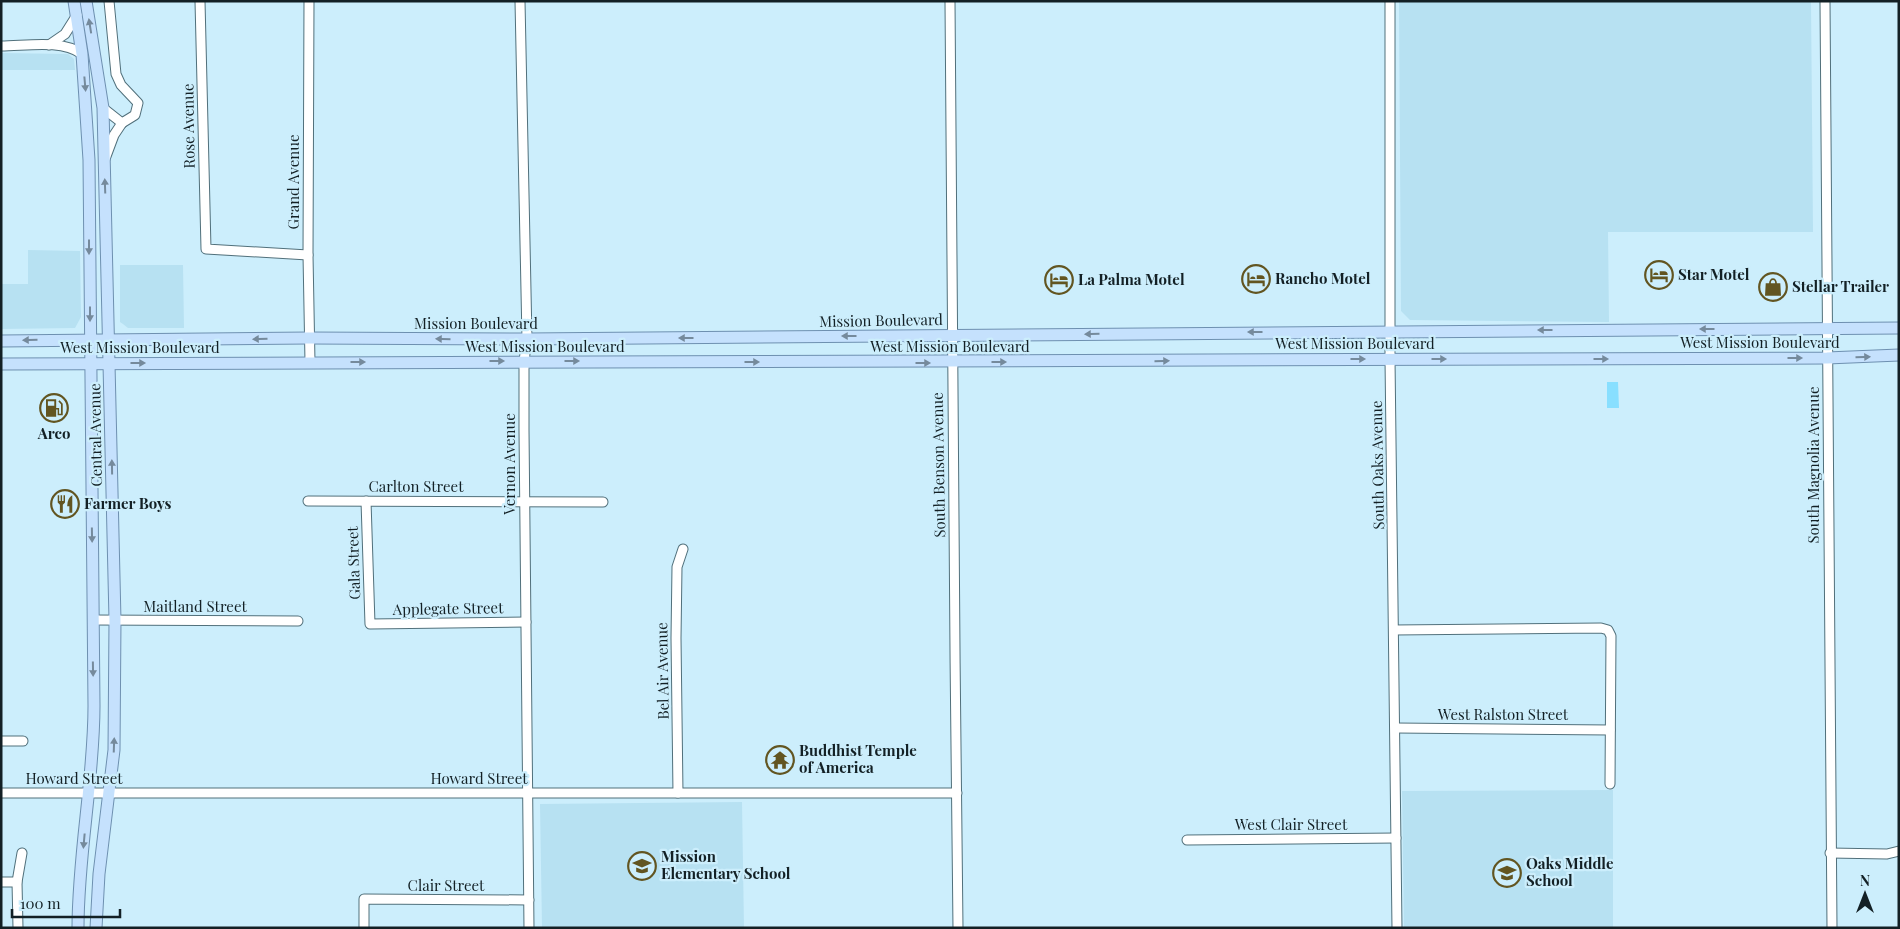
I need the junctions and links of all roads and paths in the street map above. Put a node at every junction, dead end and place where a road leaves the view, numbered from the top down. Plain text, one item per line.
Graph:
1 (74, 1) edge
2 (86, 1) edge
3 (109, 1) edge
4 (200, 1) edge
5 (309, 1) edge
6 (520, 1) edge
7 (950, 1) edge
8 (1390, 1) edge
9 (1825, 1) edge
10 (76, 15) junction
11 (49, 45) junction
12 (1, 46) edge
13 (82, 54) junction
14 (103, 108) junction
15 (122, 123) junction
16 (105, 161) junction
17 (308, 255) junction
18 (1826, 328) junction
19 (1899, 328) edge
20 (1391, 330) junction
21 (950, 335) junction
22 (309, 338) junction
23 (527, 339) junction
24 (90, 340) junction
25 (110, 340) junction
26 (1, 341) edge
27 (1899, 355) edge
28 (1827, 358) junction
29 (1390, 359) junction
30 (524, 361) junction
31 (310, 362) junction
32 (109, 363) junction
33 (951, 363) junction
34 (1, 364) edge
35 (90, 364) junction
36 (308, 501) dead end
37 (366, 501) junction
38 (524, 501) junction
39 (603, 502) dead end
40 (682, 549) dead end
41 (93, 620) junction
42 (115, 620) junction
43 (298, 621) dead end
44 (526, 622) junction
45 (370, 624) joint
46 (1394, 630) junction
47 (1396, 728) junction
48 (1610, 730) junction
49 (1, 741) edge
50 (23, 741) dead end
51 (1610, 784) dead end
52 (1, 793) edge
53 (88, 793) junction
54 (109, 793) junction
55 (527, 793) junction
56 (678, 793) junction
57 (957, 793) junction
58 (1396, 838) junction
59 (1187, 840) dead end
60 (1899, 851) edge
61 (22, 853) dead end
62 (1830, 853) junction
63 (1, 882) edge
64 (17, 882) junction
65 (529, 900) junction
66 (79, 925) edge
67 (18, 928) edge
68 (96, 928) edge
69 (364, 928) edge
70 (529, 928) edge
71 (958, 928) edge
72 (1396, 928) edge
73 (1832, 928) edge

1 - 10 main road, Central Avenue
14 -> 2 main road, Central Avenue
3 - 15 street
4 - 17 street, Rose Avenue
5 - 17 street, Grand Avenue
6 - 23 street, Vernon Avenue
7 - 21 street, South Benson Avenue
8 - 20 street, South Oaks Avenue
9 - 18 street, South Magnolia Avenue
10 - 11 street
10 - 13 main road, Central Avenue
11 - 12 street
11 - 13 street
13 -> 24 main road, Central Avenue
14 - 15 street
14 - 16 main road, Central Avenue
15 - 16 street
25 -> 16 main road, Central Avenue
17 - 22 street, Grand Avenue
18 - 19 main road, West Mission Boulevard
18 -> 20 main road, West Mission Boulevard
18 - 28 street, South Magnolia Avenue
20 -> 21 main road, West Mission Boulevard
20 - 29 street, South Oaks Avenue
21 -> 23 main road, Mission Boulevard
21 - 33 street, South Benson Avenue
23 -> 22 main road, Mission Boulevard
22 -> 25 main road, Mission Boulevard
22 - 31 street, Grand Avenue
23 - 30 street, Vernon Avenue
24 - 25 main road, Mission Boulevard
24 -> 26 main road, Mission Boulevard
24 - 35 main road, Central Avenue
25 - 32 main road, Central Avenue
28 -> 27 main road, West Mission Boulevard
29 -> 28 main road, West Mission Boulevard
28 - 62 street, South Magnolia Avenue
33 -> 29 main road, West Mission Boulevard
29 - 46 street, South Oaks Avenue
31 -> 30 main road, West Mission Boulevard
30 -> 33 main road, West Mission Boulevard
30 - 38 street, Vernon Avenue
32 -> 31 main road, West Mission Boulevard
32 - 35 main road, West Mission Boulevard
42 -> 32 main road, Central Avenue
33 - 57 street, South Benson Avenue
34 - 35 main road, West Mission Boulevard
35 -> 41 main road, Central Avenue
36 - 37 street, Carlton Street
37 - 38 street, Carlton Street
37 - 45 street, Gala Street
38 - 39 street, Carlton Street
38 - 44 street, Vernon Avenue
40 - 56 street, Bel Air Avenue
41 - 42 street, Maitland Street
41 -> 53 main road, Central Avenue
42 - 43 street, Maitland Street
54 -> 42 main road, Central Avenue
44 - 45 street, Applegate Street
44 - 55 street, Vernon Avenue
46 - 47 street, South Oaks Avenue
46 - 48 street
47 - 48 street, West Ralston Street
47 - 58 street, South Oaks Avenue
48 - 51 street
49 - 50 street
52 - 53 street, Howard Street
53 - 54 street, Howard Street
53 -> 66 main road, Central Avenue
54 - 55 street, Howard Street
54 - 68 main road, Central Avenue
55 - 56 street, Howard Street
55 - 65 street, Vernon Avenue
56 - 57 street, Howard Street
57 - 71 street, South Benson Avenue
58 - 59 street, West Clair Street
58 - 72 street, South Oaks Avenue
60 - 62 street
61 - 64 street
62 - 73 street, South Magnolia Avenue
63 - 64 street
64 - 67 street
65 - 69 street, Clair Street
65 - 70 street, Vernon Avenue

